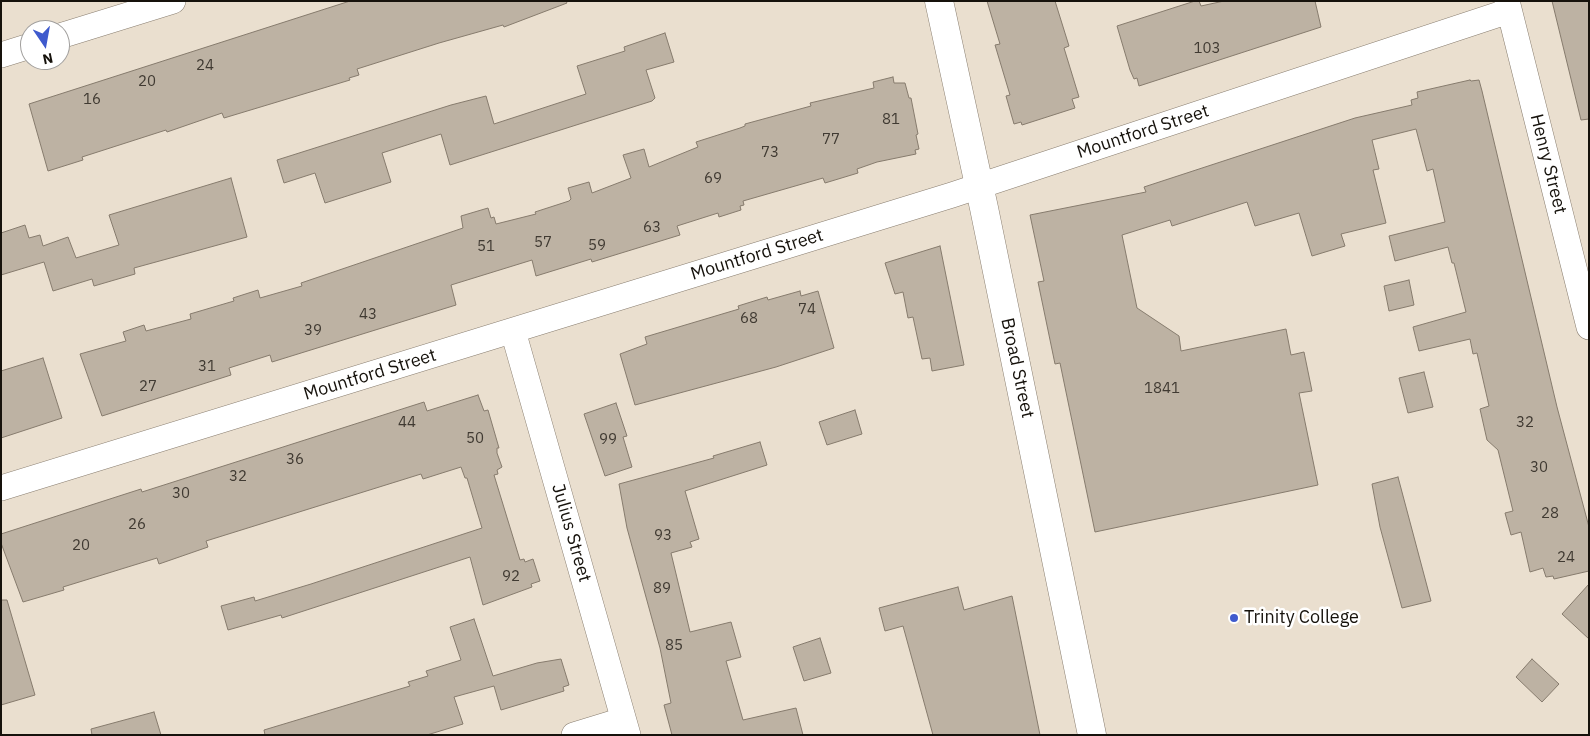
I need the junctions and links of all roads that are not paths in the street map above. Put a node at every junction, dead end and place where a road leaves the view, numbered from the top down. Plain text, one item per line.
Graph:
1 (173, 1) edge
2 (939, 1) edge
3 (1508, 6) edge
4 (70, 33) edge
5 (20, 49) edge
6 (1, 55) edge
7 (980, 186) junction
8 (1589, 327) edge
9 (513, 331) junction
10 (1, 488) edge
11 (626, 727) edge
12 (574, 735) edge
13 (1092, 735) edge

1 - 4 street
2 - 7 main road, Broad Street
3 - 7 street, Mountford Street
3 - 8 street, Henry Street
5 - 6 street
7 - 9 street, Mountford Street
7 - 13 main road, Broad Street
9 - 10 street, Mountford Street
9 - 11 street, Julius Street
11 - 12 street

